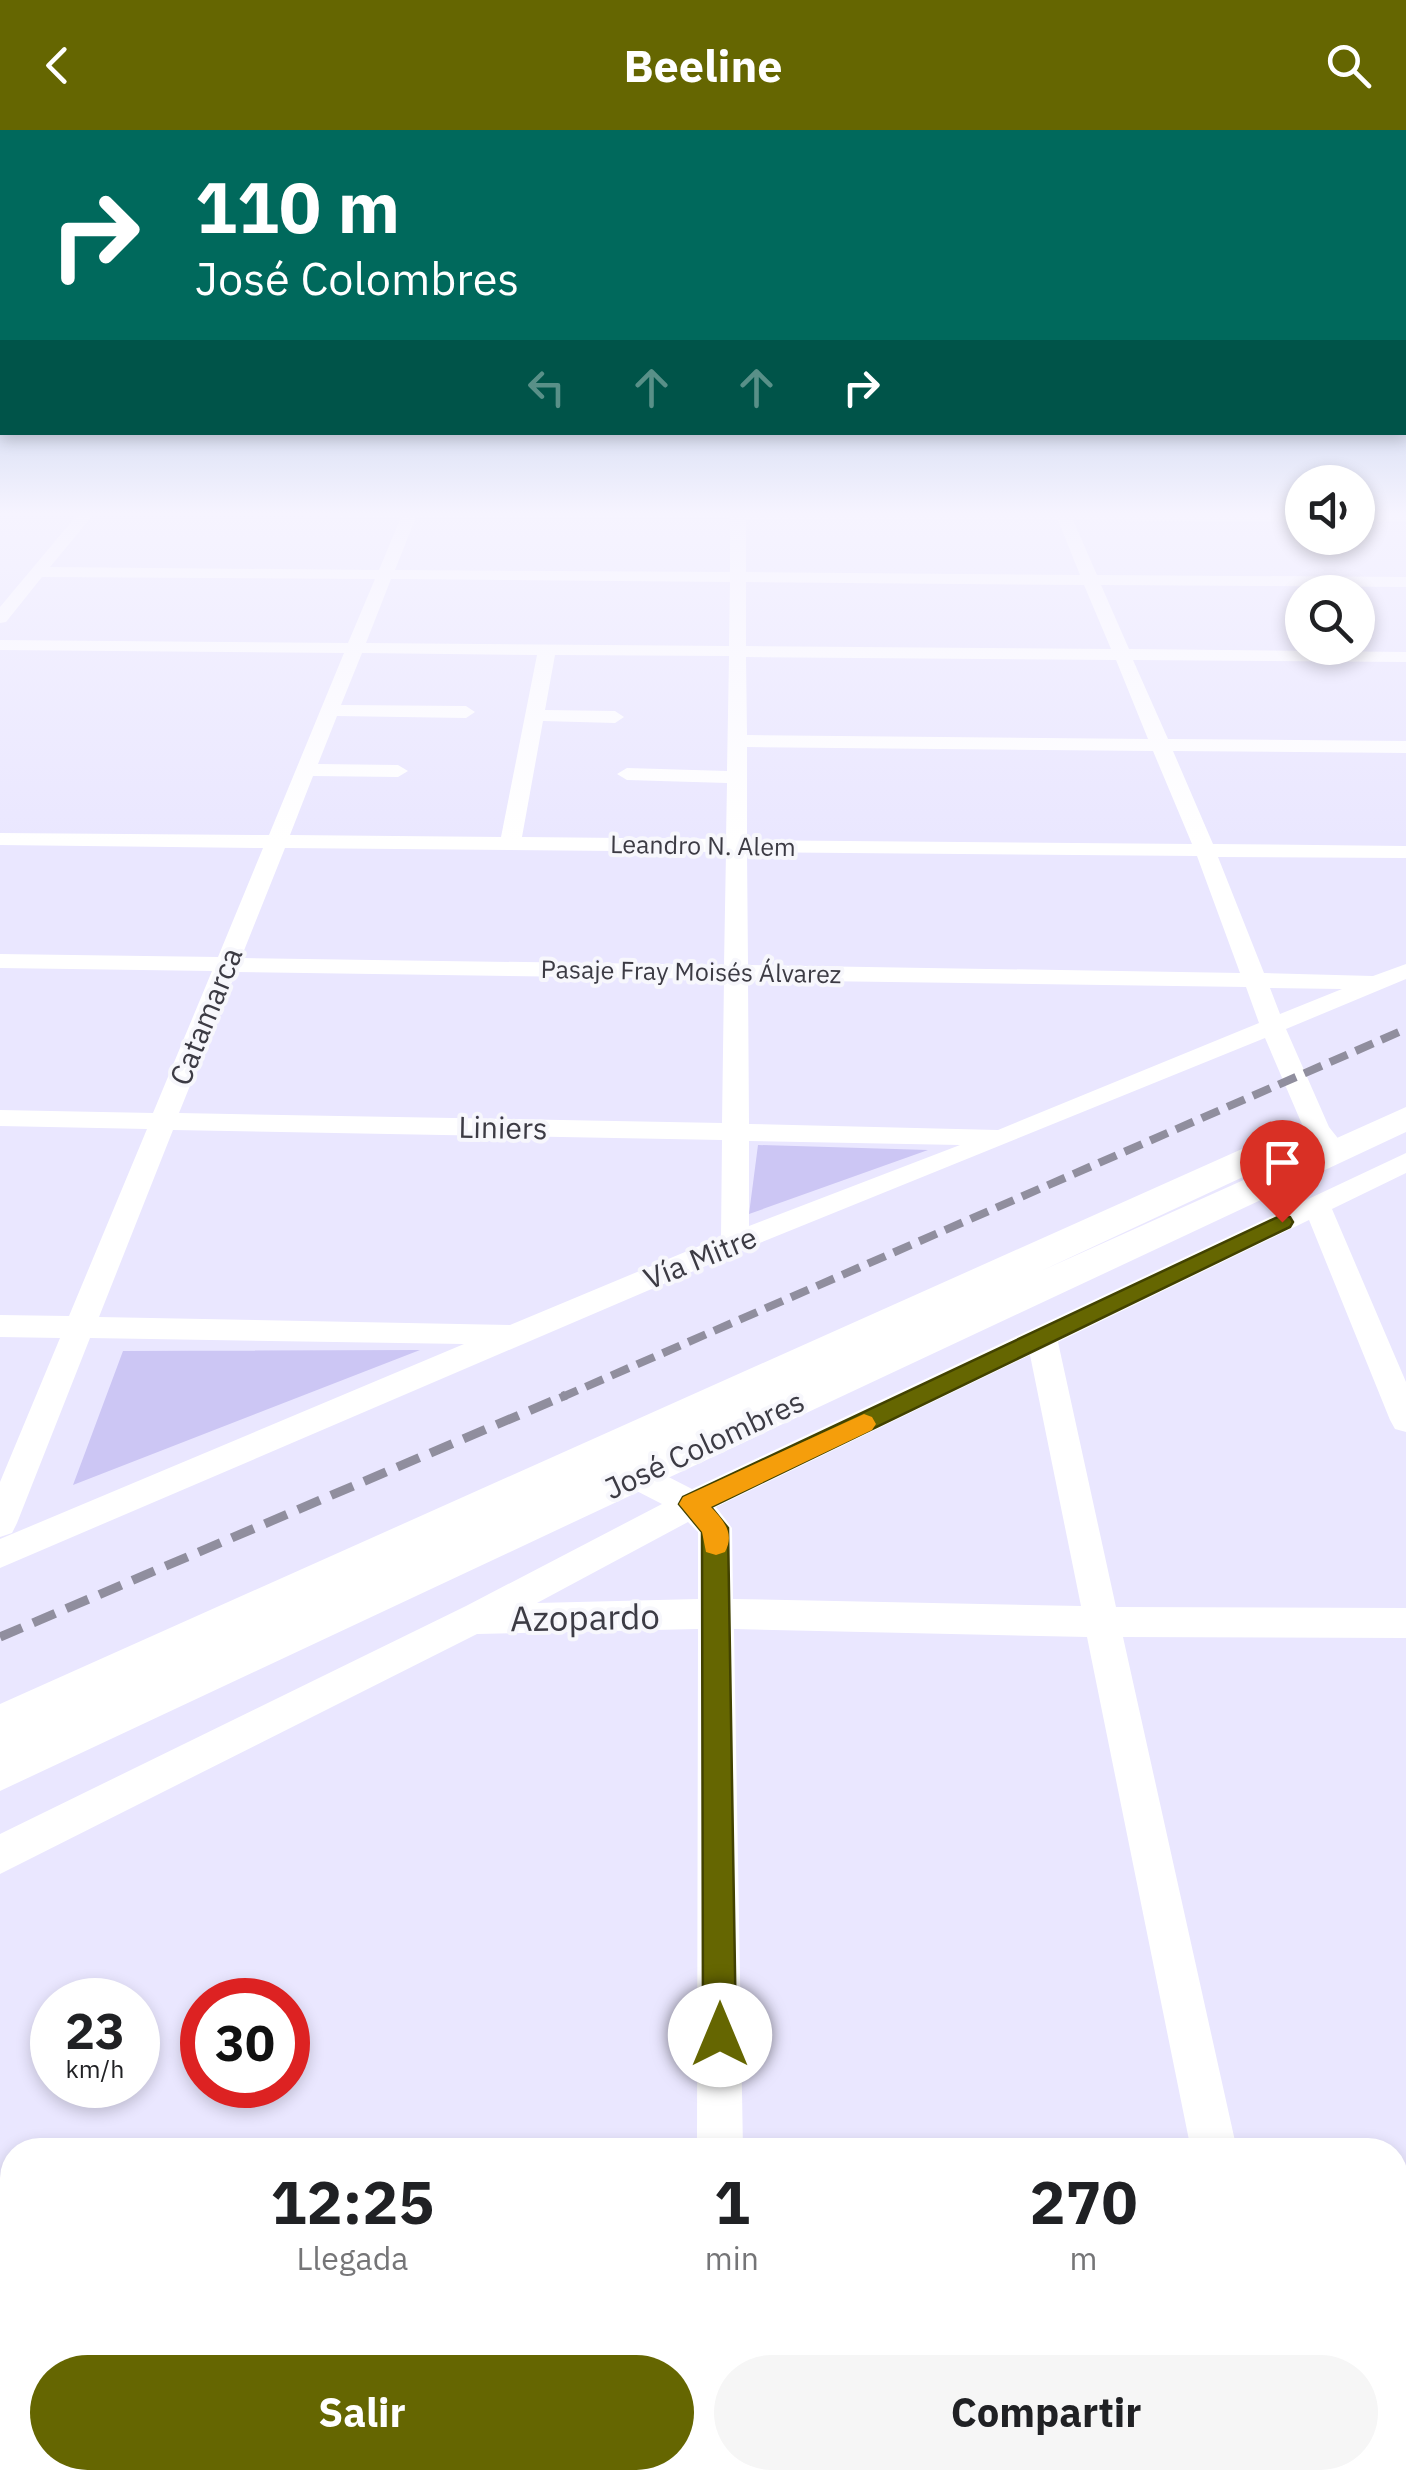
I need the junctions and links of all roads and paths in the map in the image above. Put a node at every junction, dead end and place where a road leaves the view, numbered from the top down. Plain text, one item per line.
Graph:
1 (365, 620) edge
2 (739, 620) edge
3 (1108, 620) edge
4 (0, 645) edge
5 (354, 648) junction
6 (547, 650) junction
7 (738, 652) junction
8 (1122, 655) junction
9 (1406, 657) edge
10 (330, 710) junction
11 (466, 712) dead end
12 (534, 714) junction
13 (615, 717) dead end
14 (740, 741) junction
15 (1161, 744) junction
16 (1406, 747) edge
17 (305, 770) junction
18 (398, 771) dead end
19 (627, 774) dead end
20 (738, 777) junction
21 (0, 839) edge
22 (276, 841) junction
23 (510, 843) junction
24 (736, 846) junction
25 (1205, 850) junction
26 (1406, 852) edge
27 (0, 960) edge
28 (226, 964) junction
29 (736, 972) junction
30 (1394, 977) edge
31 (1254, 979) junction
32 (1272, 1025) junction
33 (1406, 1089) edge
34 (0, 1118) edge
35 (1406, 1118) edge
36 (163, 1120) junction
37 (735, 1132) junction
38 (1006, 1137) junction
39 (1326, 1140) junction
40 (1406, 1162) edge
41 (1317, 1206) junction
42 (735, 1242) junction
43 (0, 1326) edge
44 (78, 1327) junction
45 (512, 1334) junction
46 (1042, 1340) junction
47 (1406, 1420) edge
48 (626, 1462) junction
49 (692, 1504) junction
50 (0, 1524) edge
51 (0, 1554) edge
52 (717, 1614) junction
53 (473, 1619) junction
54 (1104, 1622) junction
55 (1406, 1622) edge
56 (0, 1728) edge
57 (0, 1768) edge
58 (0, 1855) edge
59 (720, 2138) edge
60 (1212, 2138) edge

1 - 5 street, Catamarca
2 - 7 street
3 - 8 street
4 - 5 street
5 - 6 street
5 - 10 street, Catamarca
6 - 7 street
6 - 12 street
7 - 8 street
7 - 14 street
8 - 9 street
8 - 15 street
10 - 11 street
10 - 17 street, Catamarca
12 - 13 street
12 - 23 street
14 - 15 street
14 - 20 street
15 - 16 street
15 - 25 street
17 - 18 street
17 - 22 street, Catamarca
19 - 20 street
20 - 24 street
21 - 22 street, Leandro N. Alem
22 - 23 street, Leandro N. Alem
22 - 28 street, Catamarca
23 - 24 street, Leandro N. Alem
24 - 25 street, Leandro N. Alem
24 - 29 street
25 - 26 street, Leandro N. Alem
25 - 31 street
27 - 28 street, Pasaje Fray Moisés Álvarez
28 - 29 street, Pasaje Fray Moisés Álvarez
28 - 36 street, Catamarca
29 - 31 street, Pasaje Fray Moisés Álvarez
29 - 37 street
30 - 31 street, Pasaje Fray Moisés Álvarez
30 - 32 street, Vía Mitre
31 - 32 street
32 - 38 street, Vía Mitre
32 - 39 street
33 - 39 main road, José Colombres
34 - 36 street, Liniers
35 - 39 main road, José Colombres
36 - 37 street, Liniers
36 - 44 street, Catamarca
37 - 38 street, Liniers
37 - 42 street
38 - 42 street, Vía Mitre
39 - 48 main road, José Colombres
40 - 41 street, José Colombres
41 - 46 street, José Colombres
41 - 47 street
42 - 45 street, Vía Mitre
43 - 44 street
44 - 45 street
44 - 50 street, Catamarca
45 - 51 street, Vía Mitre
46 - 49 street, José Colombres
46 - 54 street
48 - 49 street
48 - 56 main road, José Colombres
48 - 57 main road, José Colombres
49 - 52 street
49 - 53 street, José Colombres
52 - 53 street, Azopardo
52 - 54 street, Azopardo
52 - 59 street
53 - 58 street, Azopardo
54 - 55 street, Azopardo
54 - 60 street

